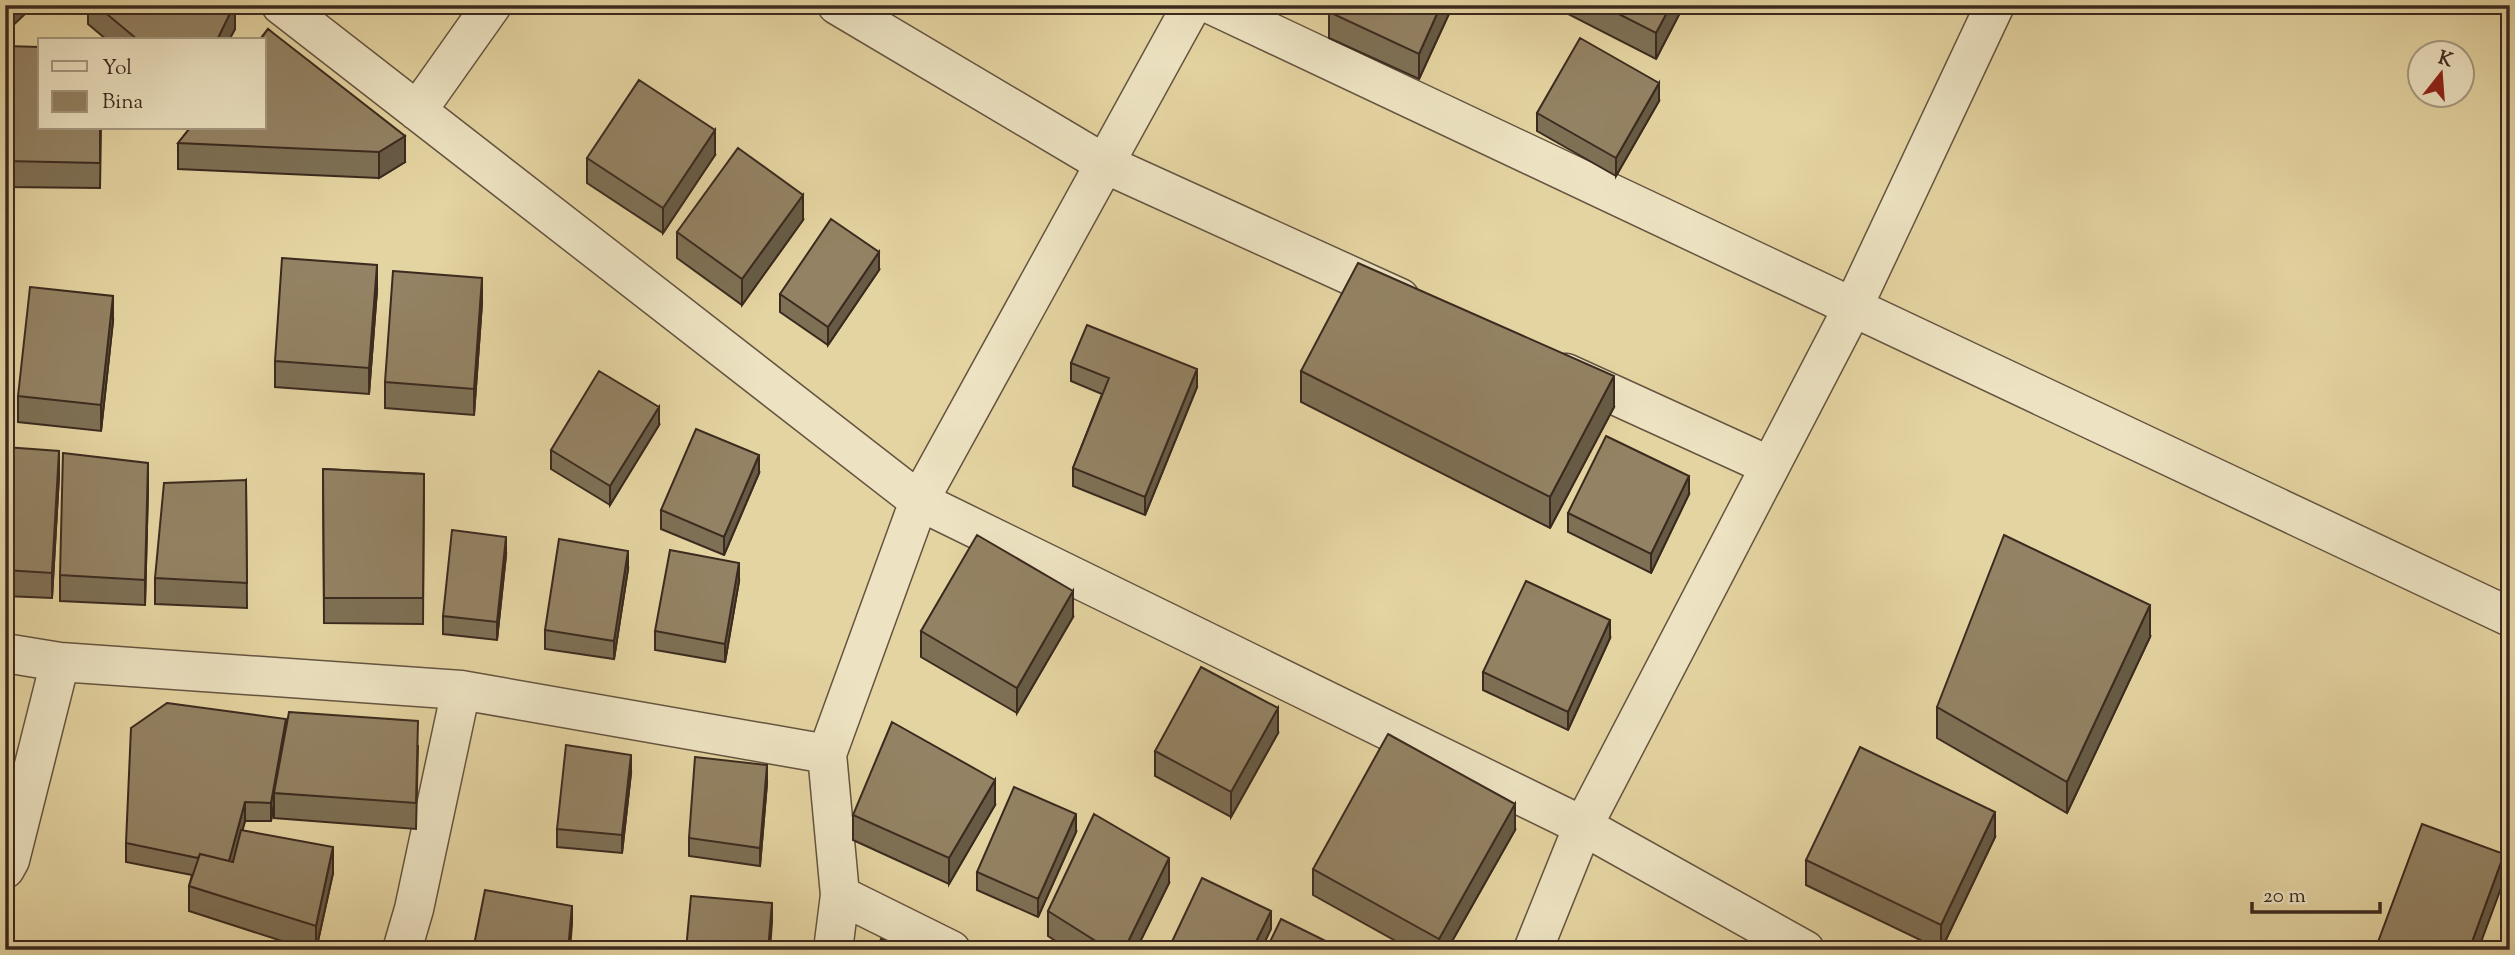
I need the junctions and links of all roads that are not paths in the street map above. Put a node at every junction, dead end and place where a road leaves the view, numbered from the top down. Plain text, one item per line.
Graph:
1 (281, 5) edge
2 (492, 5) edge
3 (837, 5) edge
4 (1192, 5) edge
5 (1212, 5) edge
6 (1995, 5) edge
7 (417, 111) junction
8 (1105, 164) junction
9 (1852, 309) junction
10 (1431, 312) edge
11 (1532, 358) edge
12 (1770, 466) junction
13 (919, 501) junction
14 (2510, 617) edge
15 (5, 653) edge
16 (60, 662) junction
17 (461, 690) junction
18 (827, 754) junction
19 (1583, 826) junction
20 (5, 869) edge
21 (840, 895) junction
22 (402, 950) edge
23 (833, 950) edge
24 (951, 950) edge
25 (1534, 950) edge
26 (1805, 950) edge

1 - 7 street
2 - 7 street
3 - 8 street
4 - 8 street
5 - 9 street
6 - 9 street
7 - 13 street
8 - 10 street
8 - 13 street
9 - 12 street
9 - 14 street
11 - 12 street
12 - 19 street
13 - 18 street
13 - 19 street
15 - 16 street
16 - 17 street
16 - 20 street
17 - 18 street
17 - 22 street
18 - 21 street
19 - 25 street
19 - 26 street
21 - 23 street
21 - 24 street

